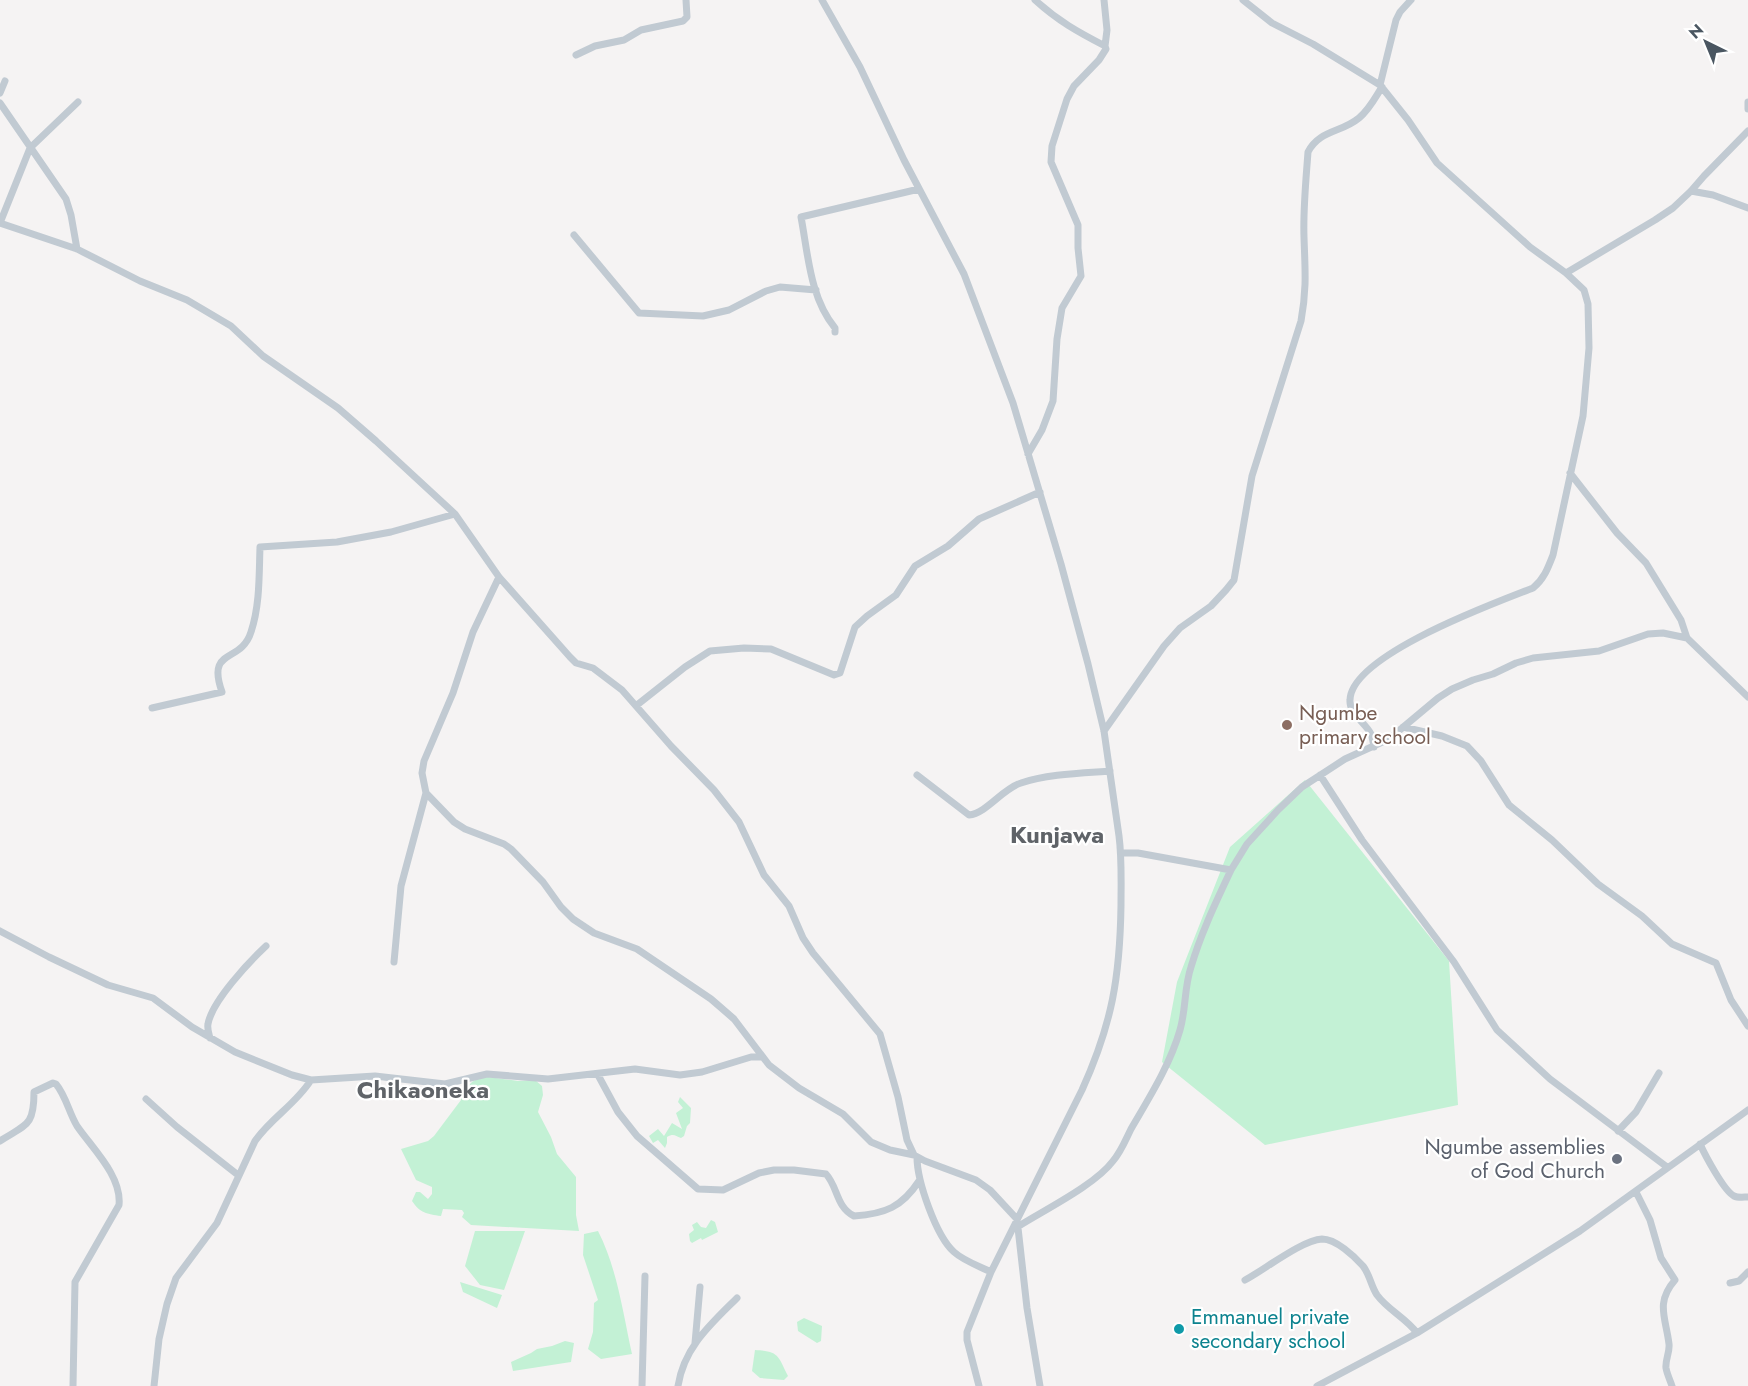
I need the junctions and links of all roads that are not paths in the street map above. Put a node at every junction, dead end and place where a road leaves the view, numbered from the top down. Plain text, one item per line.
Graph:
1 (686, 0) edge
2 (822, 0) edge
3 (1035, 0) edge
4 (1104, 0) edge
5 (1243, 0) edge
6 (1411, 0) edge
7 (1105, 46) junction
8 (576, 55) dead end
9 (5, 81) dead end
10 (1381, 86) junction
11 (0, 93) edge
12 (78, 102) dead end
13 (1748, 102) edge
14 (0, 103) edge
15 (1748, 109) edge
16 (1748, 131) edge
17 (30, 147) junction
18 (920, 189) junction
19 (1691, 191) junction
20 (1748, 208) edge
21 (0, 223) edge
22 (574, 235) dead end
23 (77, 249) junction
24 (1566, 273) junction
25 (816, 291) junction
26 (835, 332) dead end
27 (1028, 454) junction
28 (1570, 473) junction
29 (1040, 492) junction
30 (455, 514) junction
31 (499, 577) junction
32 (1687, 638) junction
33 (1748, 697) edge
34 (637, 705) junction
35 (152, 708) dead end
36 (1403, 727) junction
37 (1104, 731) junction
38 (1374, 747) junction
39 (1110, 771) junction
40 (917, 775) dead end
41 (1320, 775) junction
42 (426, 793) junction
43 (1121, 853) junction
44 (1231, 870) junction
45 (0, 931) edge
46 (266, 946) dead end
47 (394, 962) dead end
48 (1748, 1026) edge
49 (210, 1038) junction
50 (761, 1057) junction
51 (1659, 1073) dead end
52 (597, 1075) junction
53 (311, 1080) junction
54 (146, 1099) dead end
55 (1748, 1110) edge
56 (1618, 1131) junction
57 (0, 1141) edge
58 (1700, 1144) junction
59 (915, 1156) junction
60 (1667, 1167) junction
61 (238, 1175) junction
62 (919, 1181) junction
63 (1636, 1192) junction
64 (1748, 1197) edge
65 (1018, 1222) junction
66 (991, 1272) junction
67 (1748, 1272) edge
68 (645, 1276) dead end
69 (1245, 1280) dead end
70 (1730, 1283) dead end
71 (700, 1287) dead end
72 (737, 1298) dead end
73 (1417, 1333) junction
74 (695, 1342) junction
75 (73, 1386) edge
76 (154, 1386) edge
77 (642, 1386) edge
78 (678, 1386) edge
79 (979, 1386) edge
80 (1040, 1386) edge
81 (1317, 1386) edge
82 (1672, 1386) edge

1 - 8 street
2 - 18 street
3 - 7 street
4 - 7 street
5 - 10 street
6 - 10 street
7 - 27 street
9 - 11 street
10 - 24 street
10 - 37 street
12 - 17 street
13 - 15 street
14 - 17 street
16 - 19 street
17 - 21 street
17 - 23 street
18 - 25 street
18 - 27 street
19 - 20 street
19 - 24 street
21 - 23 street
22 - 25 street
23 - 30 street
24 - 28 street
25 - 26 street
27 - 29 street
28 - 32 street
28 - 38 street
29 - 34 street
29 - 37 street
30 - 31 street
30 - 35 street
31 - 34 street
31 - 42 street
32 - 33 street
32 - 36 street
34 - 59 street
36 - 38 street
36 - 48 street
37 - 39 street
38 - 41 street
39 - 40 street
39 - 43 street
41 - 44 street
41 - 56 street
42 - 47 street
42 - 50 street
43 - 44 street
43 - 65 street
44 - 65 street
45 - 49 street
46 - 49 street
49 - 53 street
50 - 52 street
50 - 59 street
51 - 56 street
52 - 53 street
52 - 62 street
53 - 61 street
54 - 61 street
55 - 58 street
56 - 60 street
57 - 75 street
58 - 60 street
58 - 64 street
59 - 62 street
59 - 65 street
60 - 63 street
61 - 76 street
62 - 66 street
63 - 73 street
63 - 82 street
65 - 66 street
65 - 80 street
66 - 79 street
67 - 70 street
68 - 77 street
69 - 73 street
71 - 74 street
72 - 74 street
73 - 81 street
74 - 78 street

